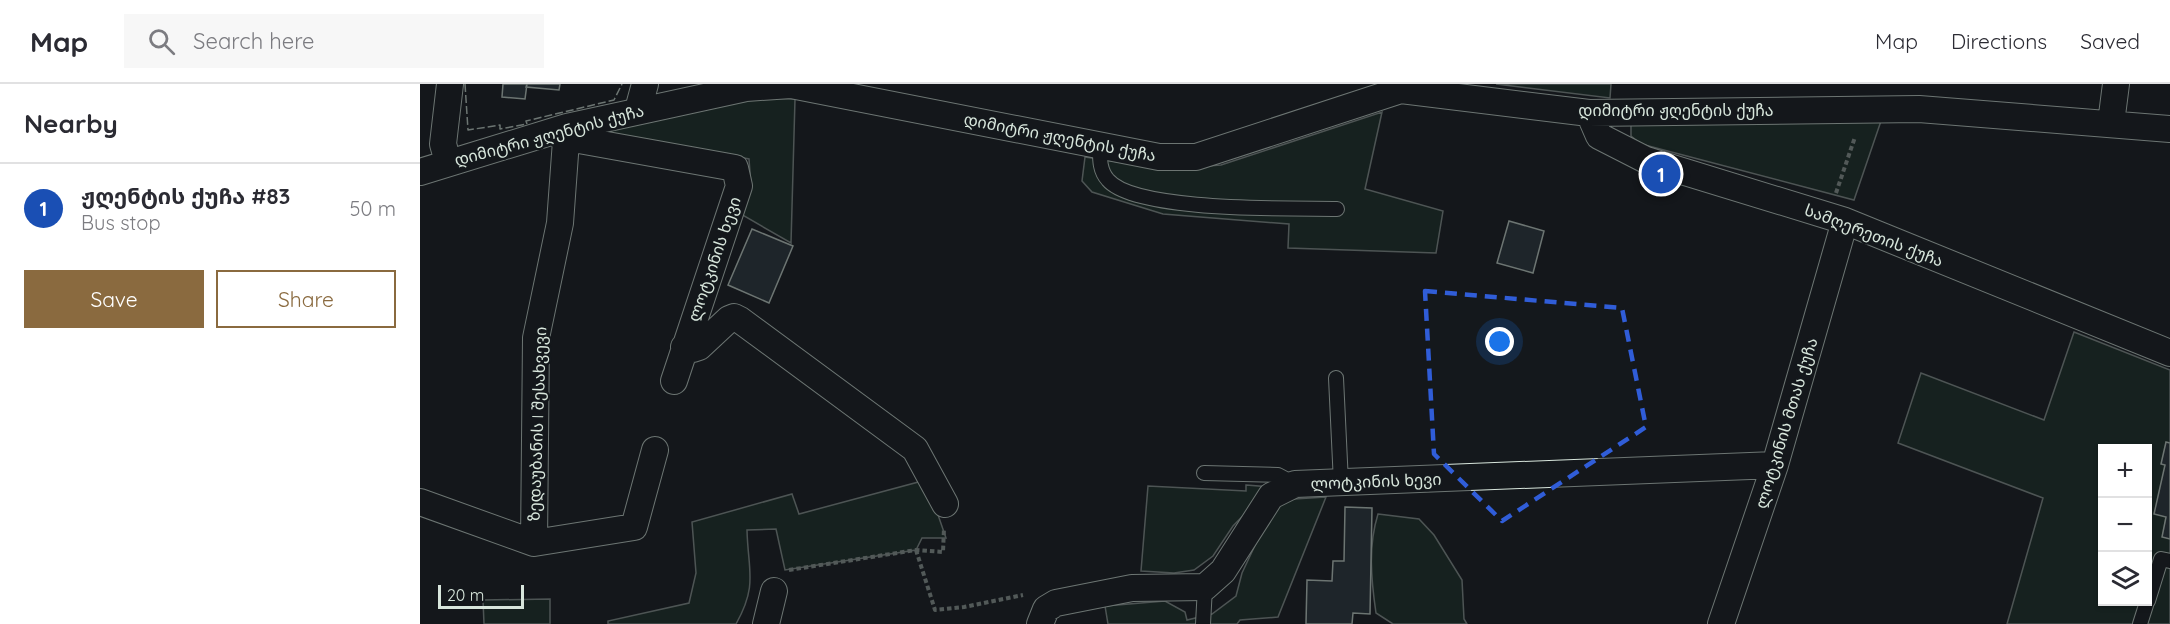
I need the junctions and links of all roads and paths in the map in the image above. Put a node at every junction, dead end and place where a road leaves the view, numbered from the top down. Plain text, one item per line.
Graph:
1 (450, 84) edge
2 (645, 84) edge
3 (2116, 84) edge
4 (1400, 87) edge
5 (1864, 109) junction
6 (638, 110) junction
7 (1589, 113) junction
8 (2111, 123) junction
9 (567, 127) junction
10 (2170, 129) edge
11 (1100, 146) junction
12 (437, 150) edge
13 (420, 172) edge
14 (1337, 209) dead end
15 (1837, 219) junction
16 (684, 347) junction
17 (2170, 353) edge
18 (1336, 378) dead end
19 (674, 381) dead end
20 (655, 450) dead end
21 (1775, 465) junction
22 (1204, 473) dead end
23 (1341, 483) junction
24 (1295, 484) junction
25 (420, 502) edge
26 (945, 504) joint
27 (534, 543) junction
28 (916, 550) junction
29 (2170, 561) edge
30 (2152, 586) edge
31 (1204, 587) junction
32 (774, 591) joint
33 (1030, 593) dead end
34 (2145, 606) edge
35 (766, 624) edge
36 (1040, 624) edge
37 (1203, 624) edge
38 (1721, 624) edge
39 (2140, 624) edge

1 - 12 street
2 - 6 street
3 - 8 street
4 - 7 street, დიმიტრი ჟღენტის ქუჩა
4 - 11 street, დიმიტრი ჟღენტის ქუჩა
5 - 7 street, დიმიტრი ჟღენტის ქუჩა
5 - 8 street, დიმიტრი ჟღენტის ქუჩა
5 - 15 path
6 - 9 street, დიმიტრი ჟღენტის ქუჩა
6 - 11 street, დიმიტრი ჟღენტის ქუჩა
7 - 15 street, სამღერეთის ქუჩა
8 - 10 street, დიმიტრი ჟღენტის ქუჩა
9 - 12 street, დიმიტრი ჟღენტის ქუჩა
9 - 16 street, ლოტკინის ხევი
9 - 27 street, ზედაუბანის I შესახვევი
11 - 14 lane
12 - 13 street, დიმიტრი ჟღენტის ქუჩა
15 - 17 street, სამღერეთის ქუჩა
15 - 21 street, ლოტკინის მთას ქუჩა
16 - 19 street, ლოტკინის ხევი
16 - 26 street, ლოტკინის ხევი
18 - 23 lane
20 - 27 street
21 - 23 street, ლოტკინის ხევი
21 - 38 street, ლოტკინის მთას ქუჩა
22 - 24 lane
23 - 24 street, ლოტკინის ხევი
24 - 31 street, ლოტკინის ხევი
25 - 27 street
26 - 28 path
28 - 32 path
28 - 33 path
29 - 30 lane
31 - 36 street
31 - 37 lane
32 - 35 street
34 - 39 lane

